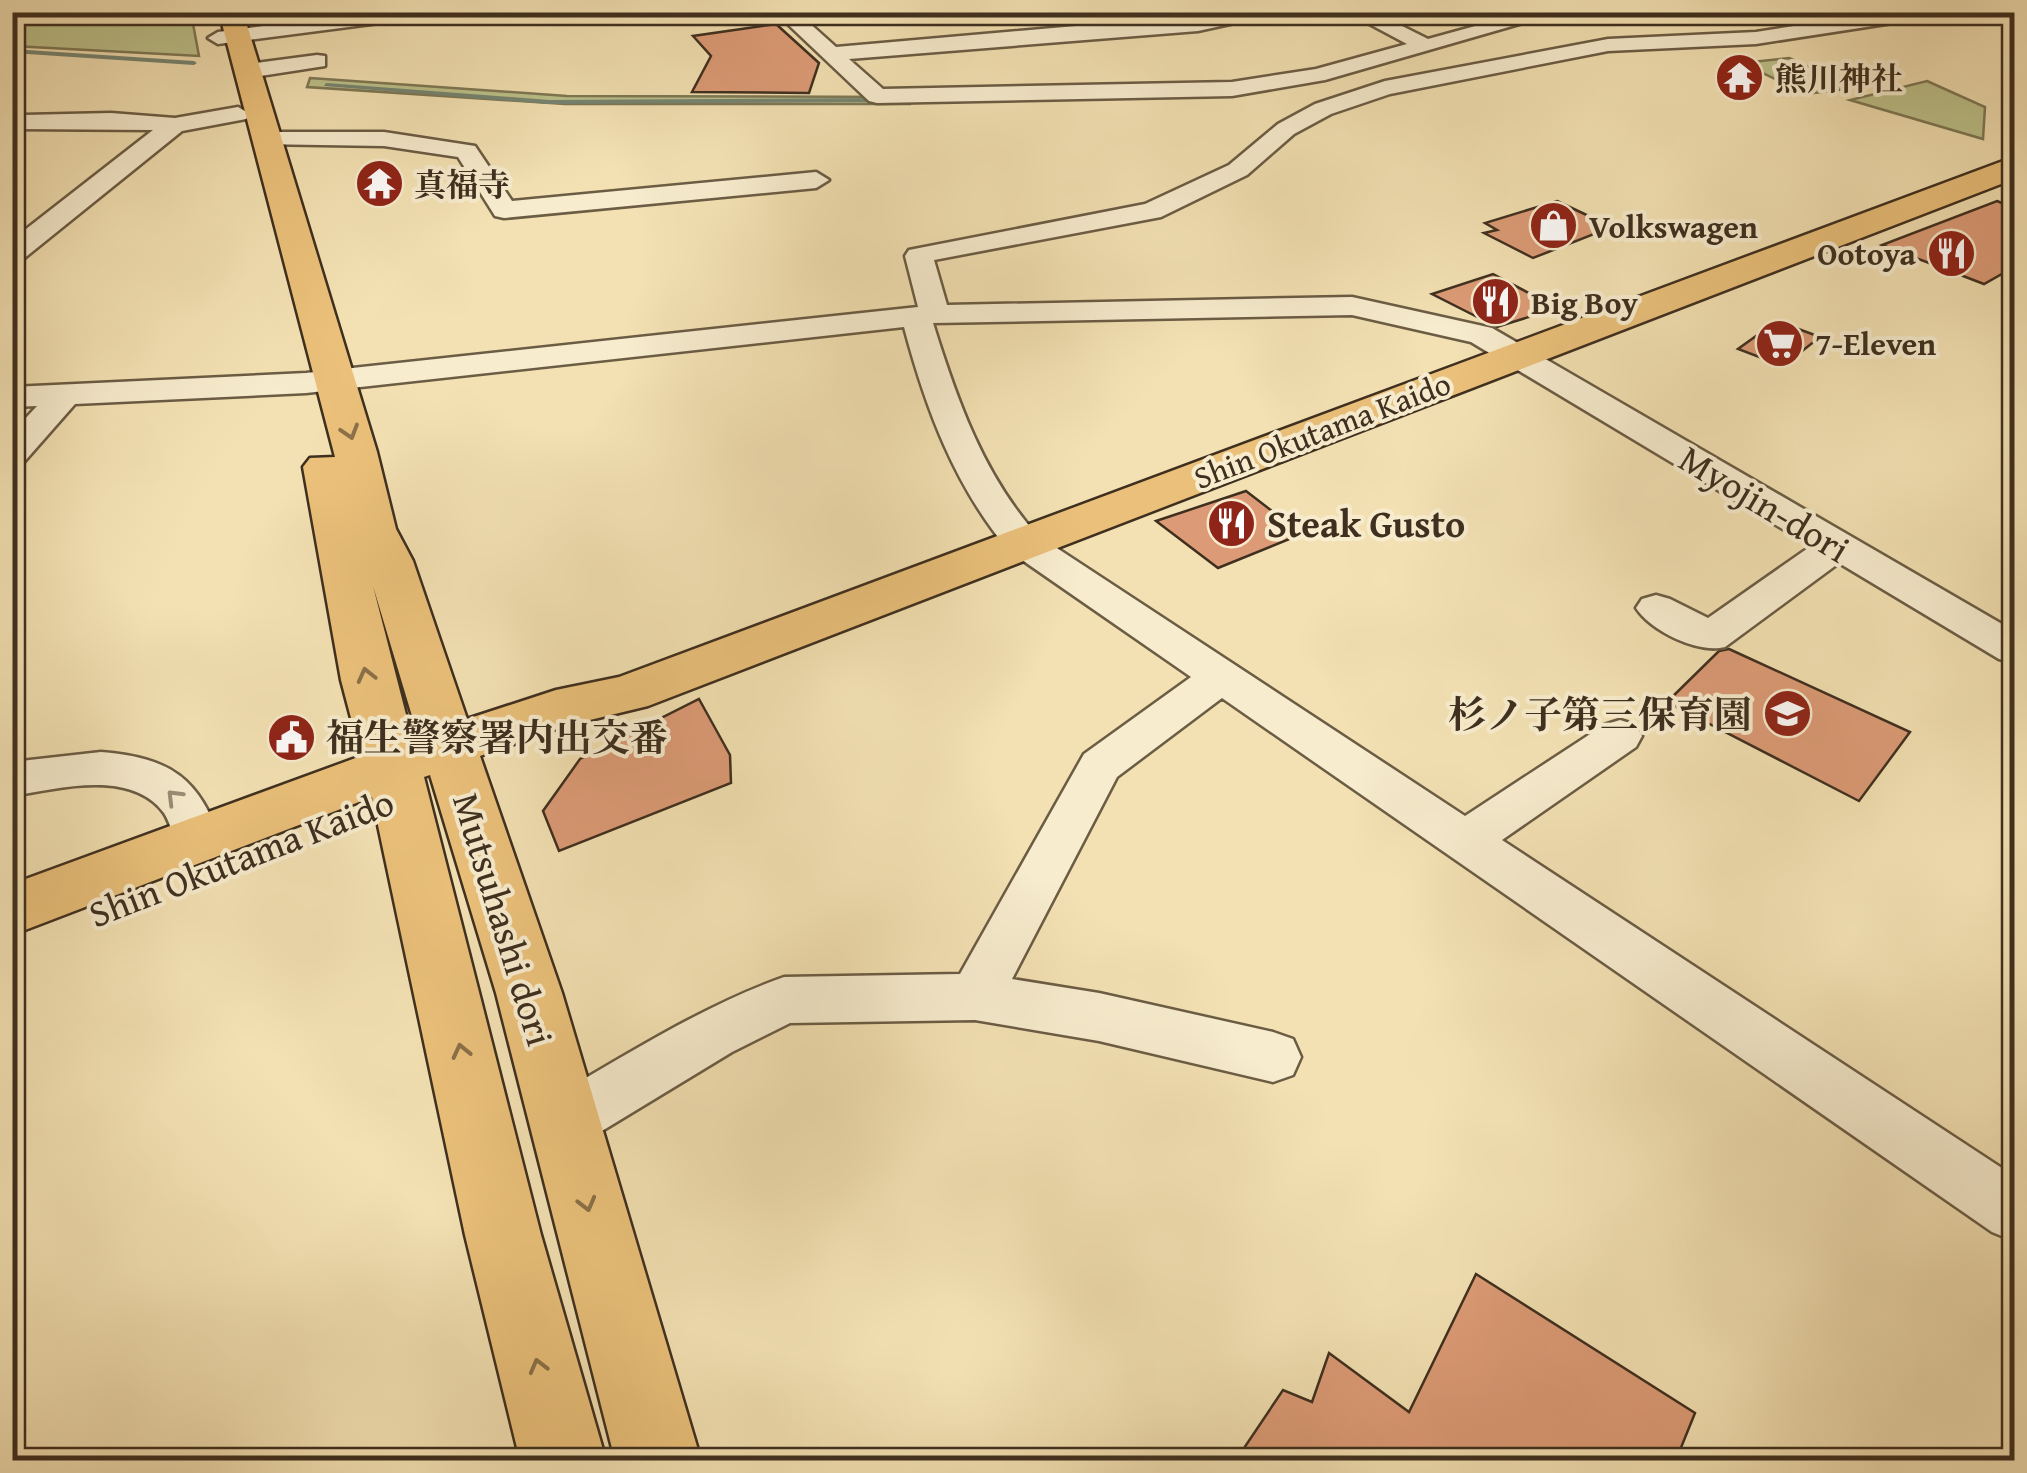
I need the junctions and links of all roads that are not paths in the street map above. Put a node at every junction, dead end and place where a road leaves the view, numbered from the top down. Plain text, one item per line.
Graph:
1 (350, 12) edge
2 (418, 12) edge
3 (827, 12) edge
4 (1177, 12) edge
5 (1275, 12) edge
6 (1357, 12) edge
7 (1925, 12) edge
8 (1535, 14) edge
9 (788, 15) edge
10 (1048, 15) dead end
11 (1198, 25) junction
12 (308, 26) junction
13 (234, 30) edge
14 (999, 40) junction
15 (1424, 45) junction
16 (830, 54) junction
17 (12, 114) edge
18 (176, 125) junction
19 (253, 126) junction
20 (2014, 168) edge
21 (816, 180) dead end
22 (12, 254) edge
23 (925, 315) junction
24 (1516, 356) junction
25 (320, 382) junction
26 (64, 396) junction
27 (12, 398) edge
28 (12, 455) edge
29 (1023, 543) junction
30 (1837, 546) junction
31 (1656, 608) dead end
32 (2014, 649) edge
33 (1222, 676) junction
34 (1620, 736) dead end
35 (425, 772) junction
36 (12, 780) edge
37 (1464, 841) junction
38 (198, 844) junction
39 (12, 910) edge
40 (12, 942) edge
41 (975, 997) junction
42 (1274, 1057) dead end
43 (566, 1121) junction
44 (2014, 1211) edge
45 (563, 1460) edge
46 (658, 1460) edge

1 - 13 street
2 - 12 street
3 - 9 street
4 - 11 street
5 - 11 street
6 - 15 street
7 - 23 street
8 - 15 street
9 - 16 street
10 - 14 street
11 - 14 street
12 - 13 street
12 - 13 street
13 - 19 main road, Mutsuhashi dori
14 - 16 street
15 - 16 street
17 - 18 street
18 - 19 street
18 - 22 street
19 - 21 street
19 - 25 main road, Mutsuhashi dori
20 - 24 main road, Shin Okutama Kaido
23 - 24 street, Myojin-dori
23 - 25 street, Myojin-dori
23 - 29 street
24 - 29 main road, Shin Okutama Kaido
24 - 30 street, Myojin-dori
25 - 26 street, Myojin-dori
25 -> 35 main road, Mutsuhashi dori
35 -> 25 main road, Mutsuhashi dori
26 - 27 street, Myojin-dori
26 - 28 street
29 - 33 street
29 - 35 main road, Shin Okutama Kaido
30 - 31 street
30 - 32 street, Myojin-dori
33 - 37 street
33 - 41 street
34 - 37 street
35 - 38 main road, Shin Okutama Kaido
35 - 40 main road, Shin Okutama Kaido
35 - 43 main road, Mutsuhashi dori
45 -> 35 main road, Mutsuhashi dori
38 -> 36 street
37 - 44 street
38 - 39 main road, Shin Okutama Kaido
41 - 42 street
41 - 43 street
43 -> 46 main road, Mutsuhashi dori

